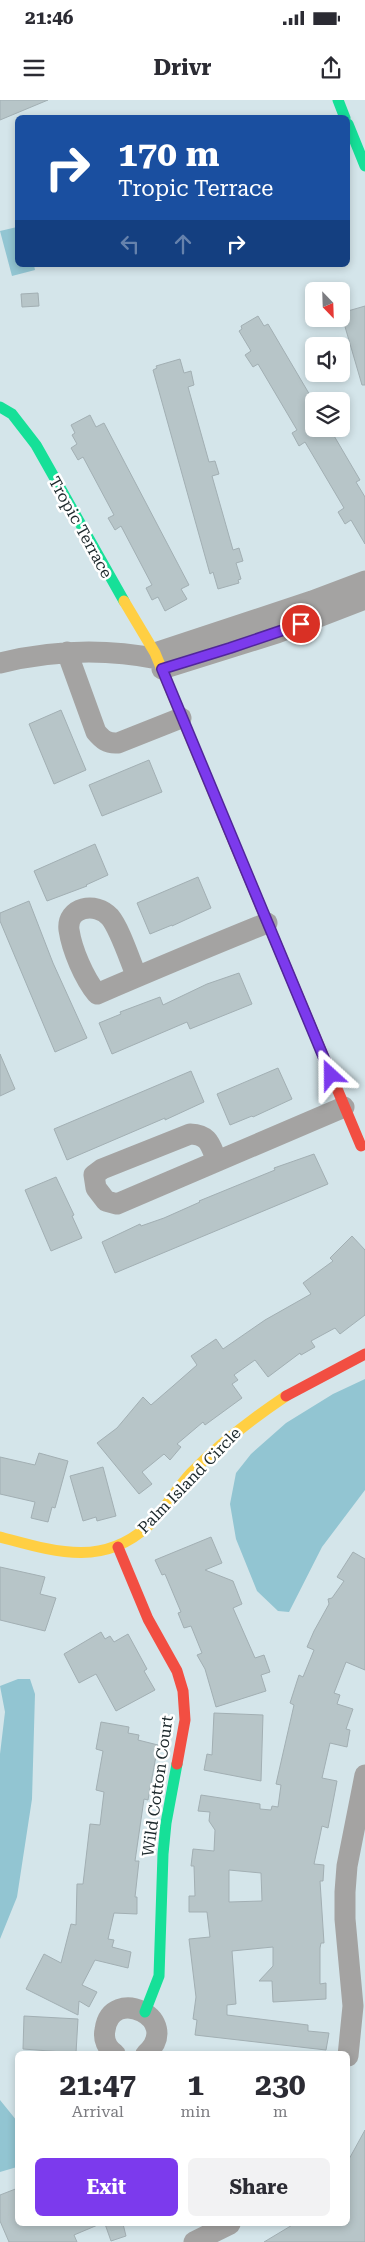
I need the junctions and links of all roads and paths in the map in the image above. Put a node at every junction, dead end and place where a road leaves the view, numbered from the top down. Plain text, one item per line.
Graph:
1 (338, 100) edge
2 (344, 115) edge
3 (350, 129) edge
4 (365, 166) edge
5 (0, 407) edge
6 (365, 581) edge
7 (365, 599) edge
8 (67, 652) junction
9 (158, 660) junction
10 (0, 662) edge
11 (182, 718) junction
12 (267, 923) junction
13 (137, 977) dead end
14 (344, 1107) junction
15 (361, 1146) dead end
16 (217, 1161) junction
17 (365, 1354) edge
18 (0, 1537) edge
19 (118, 1547) junction
20 (365, 1774) edge
21 (145, 2012) junction
22 (112, 2051) edge
23 (148, 2051) edge
24 (348, 2051) edge
25 (226, 2226) edge
26 (194, 2242) edge

1 - 2 street
3 - 4 street
5 - 9 street, Tropic Terrace
6 - 9 street
7 - 9 street
8 - 9 street
8 - 10 street
8 - 11 street
9 - 11 street, Tropic Terrace
11 - 12 street, Tropic Terrace
12 - 13 street
12 - 14 street, Tropic Terrace
14 - 15 street, Tropic Terrace
14 - 16 street
16 - 16 street
17 - 19 street, Palm Island Circle
18 - 19 street, Palm Island Circle
19 - 21 street, Wild Cotton Court
20 - 24 street
21 - 22 street
21 - 23 street
25 - 26 street

